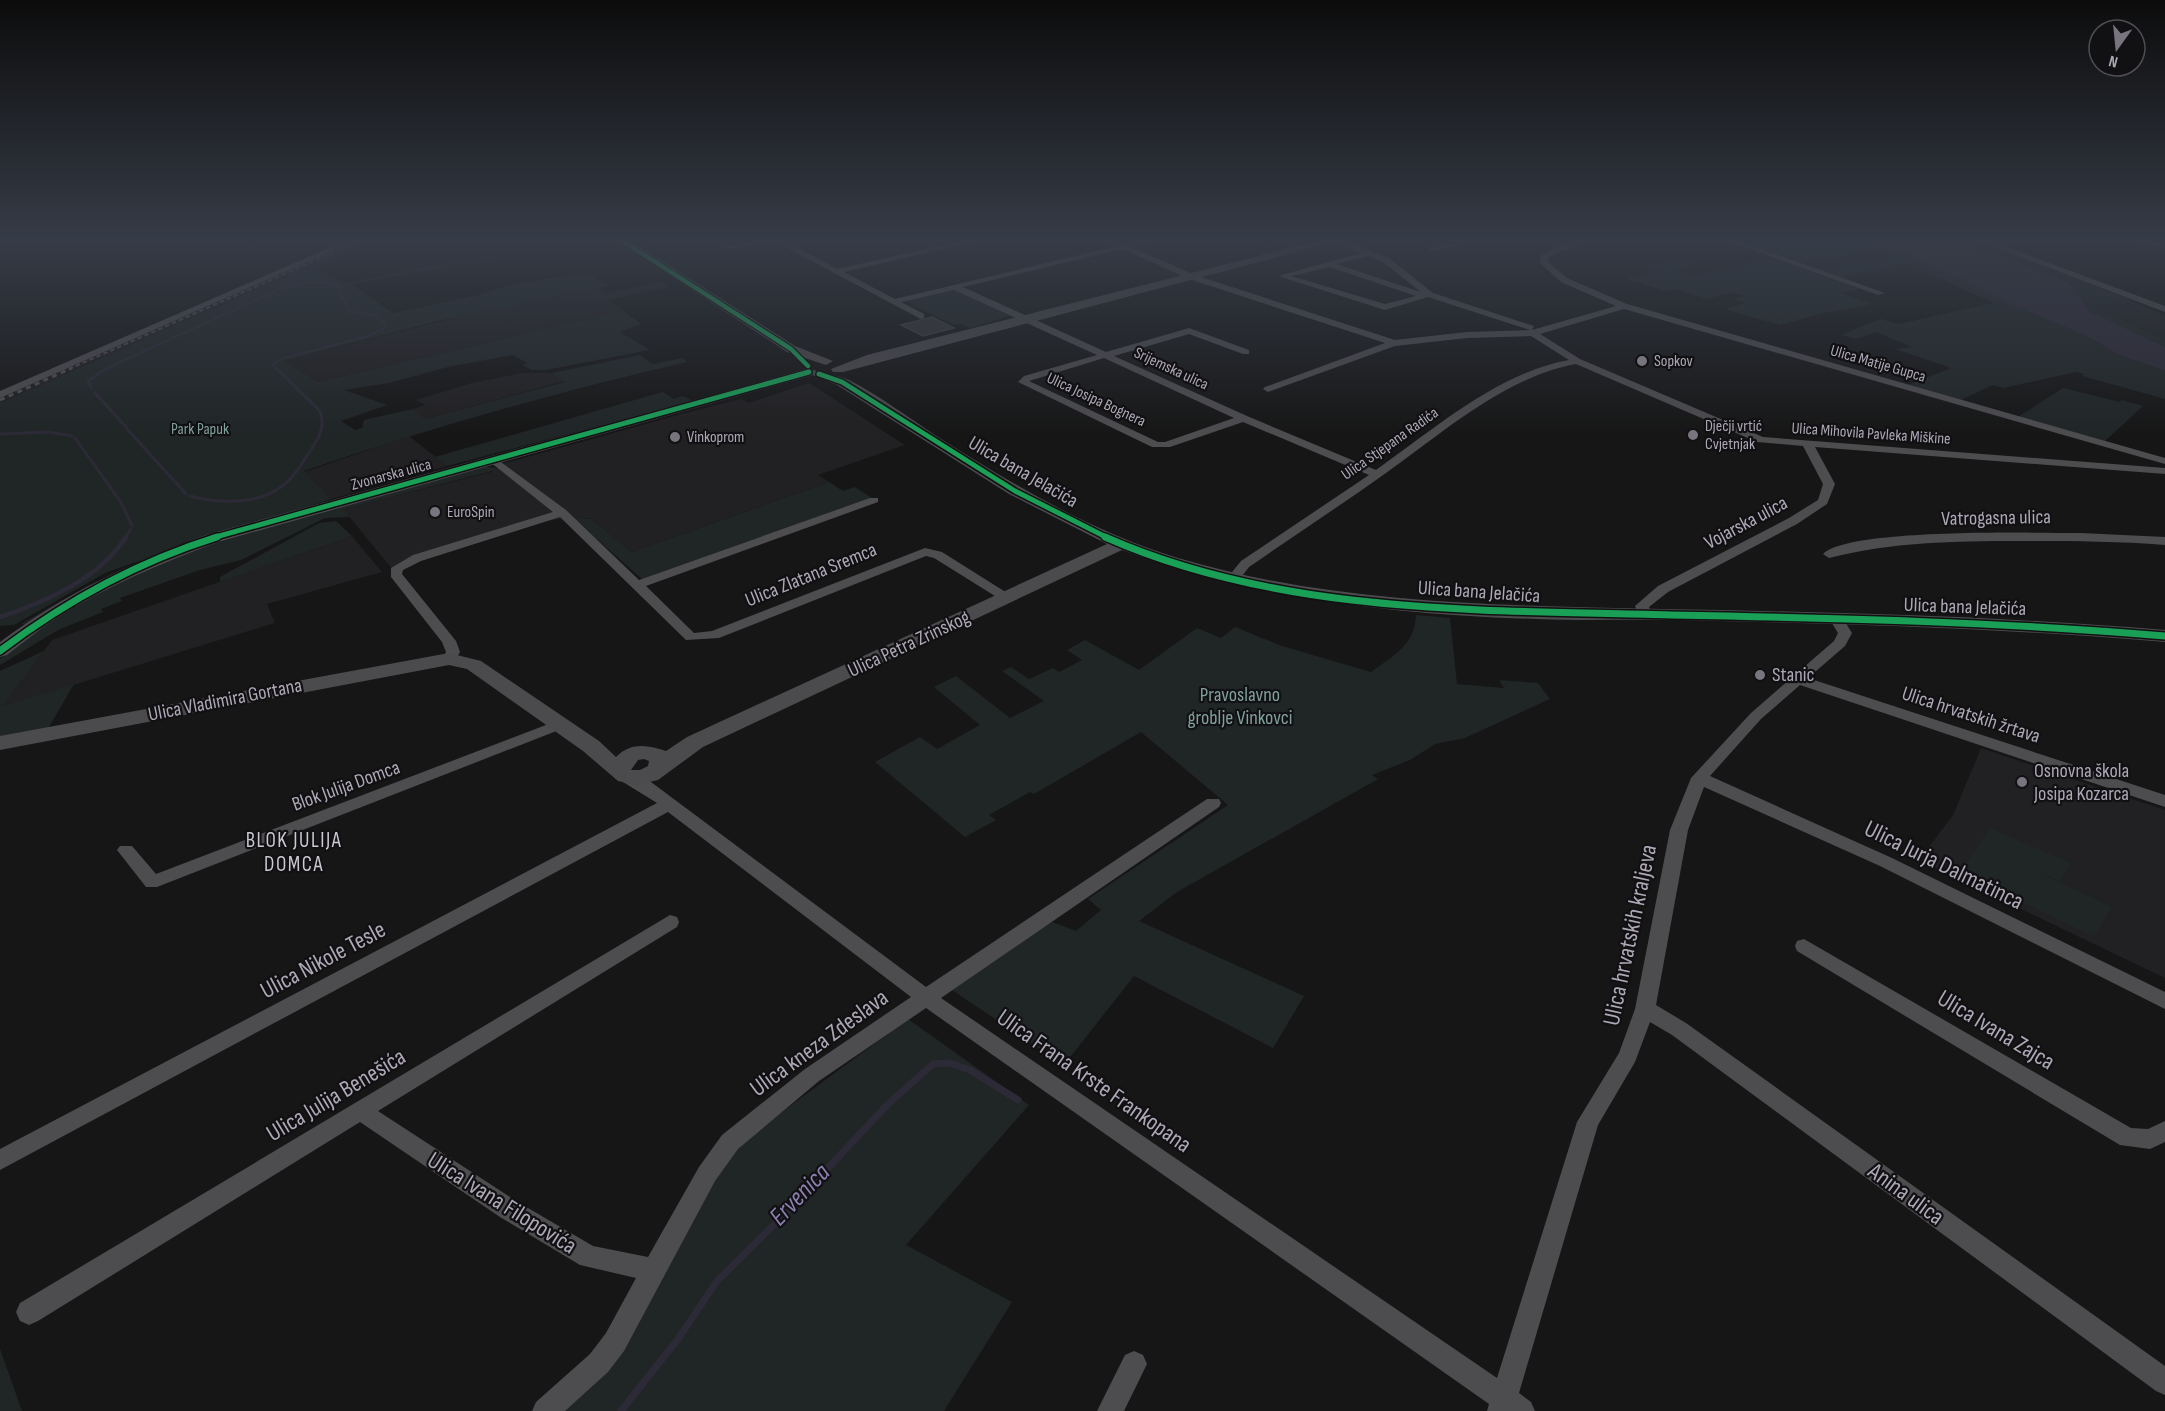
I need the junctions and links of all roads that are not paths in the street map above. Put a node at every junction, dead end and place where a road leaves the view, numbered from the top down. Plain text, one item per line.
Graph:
1 (208, 304) edge
2 (721, 304) edge
3 (898, 304) edge
4 (993, 304) edge
5 (1090, 304) edge
6 (1274, 304) edge
7 (1375, 304) edge
8 (1396, 304) edge
9 (1456, 304) edge
10 (1619, 304) edge
11 (1624, 306) junction
12 (921, 316) dead end
13 (1029, 320) junction
14 (1536, 332) junction
15 (1394, 343) junction
16 (791, 349) junction
17 (1246, 352) dead end
18 (1105, 355) junction
19 (1577, 361) junction
20 (834, 369) junction
21 (812, 371) junction
22 (1268, 390) dead end
23 (0, 395) edge
24 (1243, 418) junction
25 (1808, 445) junction
26 (494, 460) junction
27 (2165, 461) edge
28 (2165, 471) edge
29 (1377, 474) junction
30 (874, 500) dead end
31 (562, 513) junction
32 (2165, 541) edge
33 (1122, 544) junction
34 (1829, 554) dead end
35 (1234, 577) junction
36 (639, 584) junction
37 (1008, 598) junction
38 (1645, 614) junction
39 (1837, 620) junction
40 (2165, 636) edge
41 (0, 651) edge
42 (449, 659) junction
43 (1798, 680) junction
44 (559, 725) junction
45 (0, 743) edge
46 (591, 746) junction
47 (652, 760) junction
48 (624, 775) junction
49 (1699, 778) junction
50 (665, 801) junction
51 (2165, 801) edge
52 (1213, 803) dead end
53 (126, 850) dead end
54 (670, 922) dead end
55 (1804, 946) dead end
56 (925, 997) junction
57 (2165, 1000) edge
58 (1645, 1010) junction
59 (361, 1112) junction
60 (2165, 1131) edge
61 (0, 1160) edge
62 (654, 1270) junction
63 (29, 1312) dead end
64 (1134, 1364) dead end
65 (2165, 1382) edge
66 (1509, 1407) edge
67 (545, 1411) edge
68 (1110, 1411) edge

1 - 23 street
2 - 16 main road, Ulica bana Jelačića
3 - 12 street
4 - 13 street, Srijemska ulica
5 - 13 main road
6 - 15 street
7 - 8 street, Ulica Mihovila Pavleka Miškine
9 - 14 street, Ulica Mihovila Pavleka Miškine
10 - 11 street, Ulica Matije Gupca
11 - 14 street
11 - 27 street, Ulica Matije Gupca
13 - 18 street, Srijemska ulica
13 - 20 main road
14 - 15 street
14 - 19 street, Ulica Mihovila Pavleka Miškine
15 - 22 street
16 - 20 main road, Ulica bana Jelačića
16 - 21 main road, Ulica bana Jelačića
17 - 18 street, Ulica Josipa Bognera
18 - 24 street, Srijemska ulica
18 - 24 street, Ulica Josipa Bognera
19 - 25 street, Ulica Mihovila Pavleka Miškine
19 - 29 street, Ulica Stjepana Radića
20 - 21 main road, Ulica bana Jelačića
20 - 21 main road
20 - 33 main road, Ulica bana Jelačića
21 - 26 main road, Zvonarska ulica
24 - 29 street, Srijemska ulica
25 - 28 street, Ulica Mihovila Pavleka Miškine
25 - 38 street, Vojarska ulica
26 - 31 street, Ulica Zlatana Sremca
26 - 41 main road, Zvonarska ulica
29 - 35 street, Ulica Stjepana Radića
30 - 36 street
31 - 36 street, Ulica Zlatana Sremca
31 - 42 street
32 - 34 street, Vatrogasna ulica
33 - 35 main road, Ulica bana Jelačića
33 - 37 main road, Ulica Petra Zrinskog
35 - 38 main road, Ulica bana Jelačića
36 - 37 street, Ulica Zlatana Sremca
37 - 47 main road, Ulica Petra Zrinskog
38 - 39 main road, Ulica bana Jelačića
39 - 40 main road, Ulica bana Jelačića
39 - 43 street, Ulica hrvatskih kraljeva
42 - 44 main road
42 - 45 main road, Ulica Vladimira Gortana
43 - 49 street, Ulica hrvatskih kraljeva
43 - 51 street, Ulica hrvatskih žrtava
44 - 46 main road
44 - 53 street, Blok Julija Domca
46 - 47 main road
46 - 48 main road
47 - 48 main road, Ulica Petra Zrinskog
47 - 50 street
48 - 50 street, Ulica Frana Krste Frankopana
49 - 57 street, Ulica Jurja Dalmatinca
49 - 58 street, Ulica hrvatskih kraljeva
50 - 56 street, Ulica Frana Krste Frankopana
50 - 61 street, Ulica Nikole Tesle
52 - 56 street, Ulica kneza Zdeslava
54 - 59 street, Ulica Julija Benešića
55 - 60 street, Ulica Ivana Zajca
56 - 62 street, Ulica kneza Zdeslava
56 - 66 street, Ulica Frana Krste Frankopana
58 - 65 street, Anina ulica
58 - 66 street, Ulica hrvatskih kraljeva
59 - 62 street, Ulica Ivana Filopovića
59 - 63 street, Ulica Julija Benešića
62 - 67 street, Ulica kneza Zdeslava
64 - 68 street

